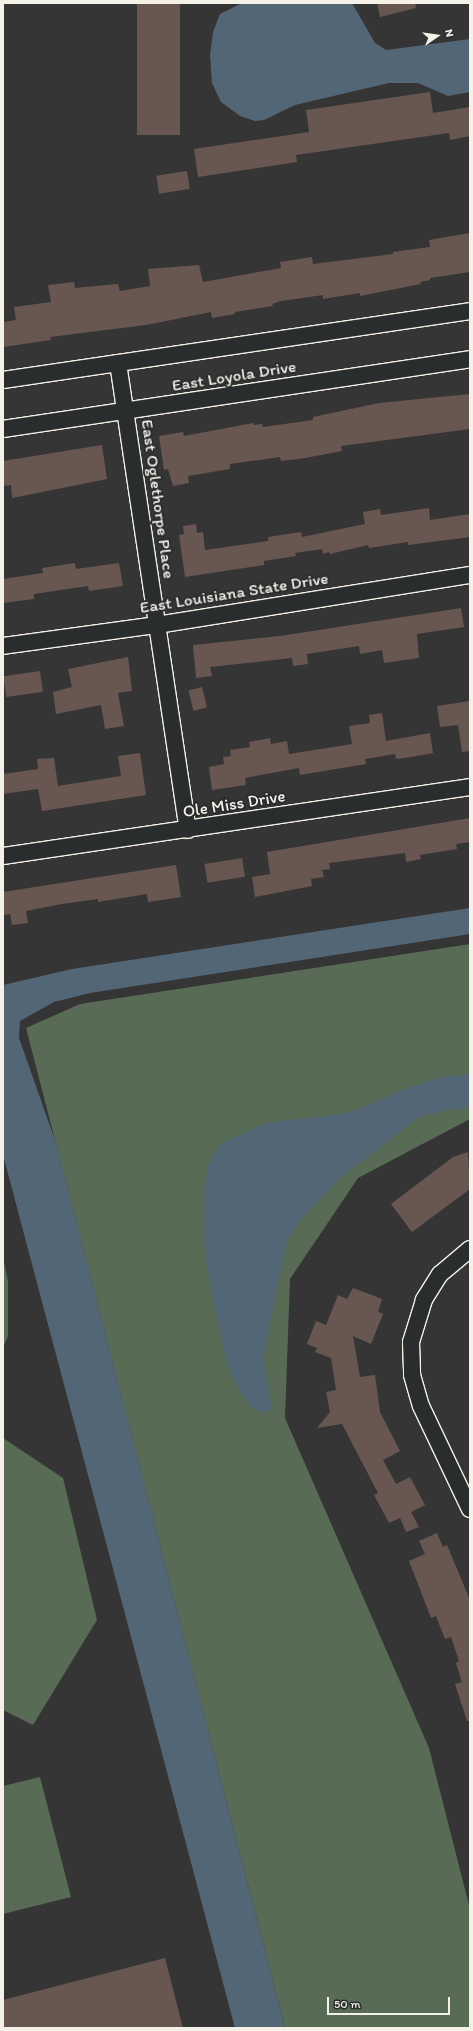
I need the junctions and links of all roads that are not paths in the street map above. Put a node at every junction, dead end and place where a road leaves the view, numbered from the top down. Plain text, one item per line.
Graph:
1 (470, 311) edge
2 (470, 359) edge
3 (118, 363) junction
4 (3, 380) edge
5 (125, 411) junction
6 (3, 429) edge
7 (470, 575) edge
8 (157, 625) junction
9 (3, 646) edge
10 (470, 786) edge
11 (188, 830) junction
12 (3, 856) edge
13 (470, 1248) edge
14 (470, 1509) edge

1 - 3 street, East Loyola Drive
2 - 5 street, East Loyola Drive
3 - 4 street, East Loyola Drive
3 - 5 street, East Oglethorpe Place
5 - 6 street, East Loyola Drive
5 - 8 street, East Oglethorpe Place
7 - 8 street, East Louisiana State Drive
8 - 9 street, East Louisiana State Drive
8 - 11 street, East Oglethorpe Place
10 - 11 street, Ole Miss Drive
11 - 12 street, Ole Miss Drive
13 - 14 street

